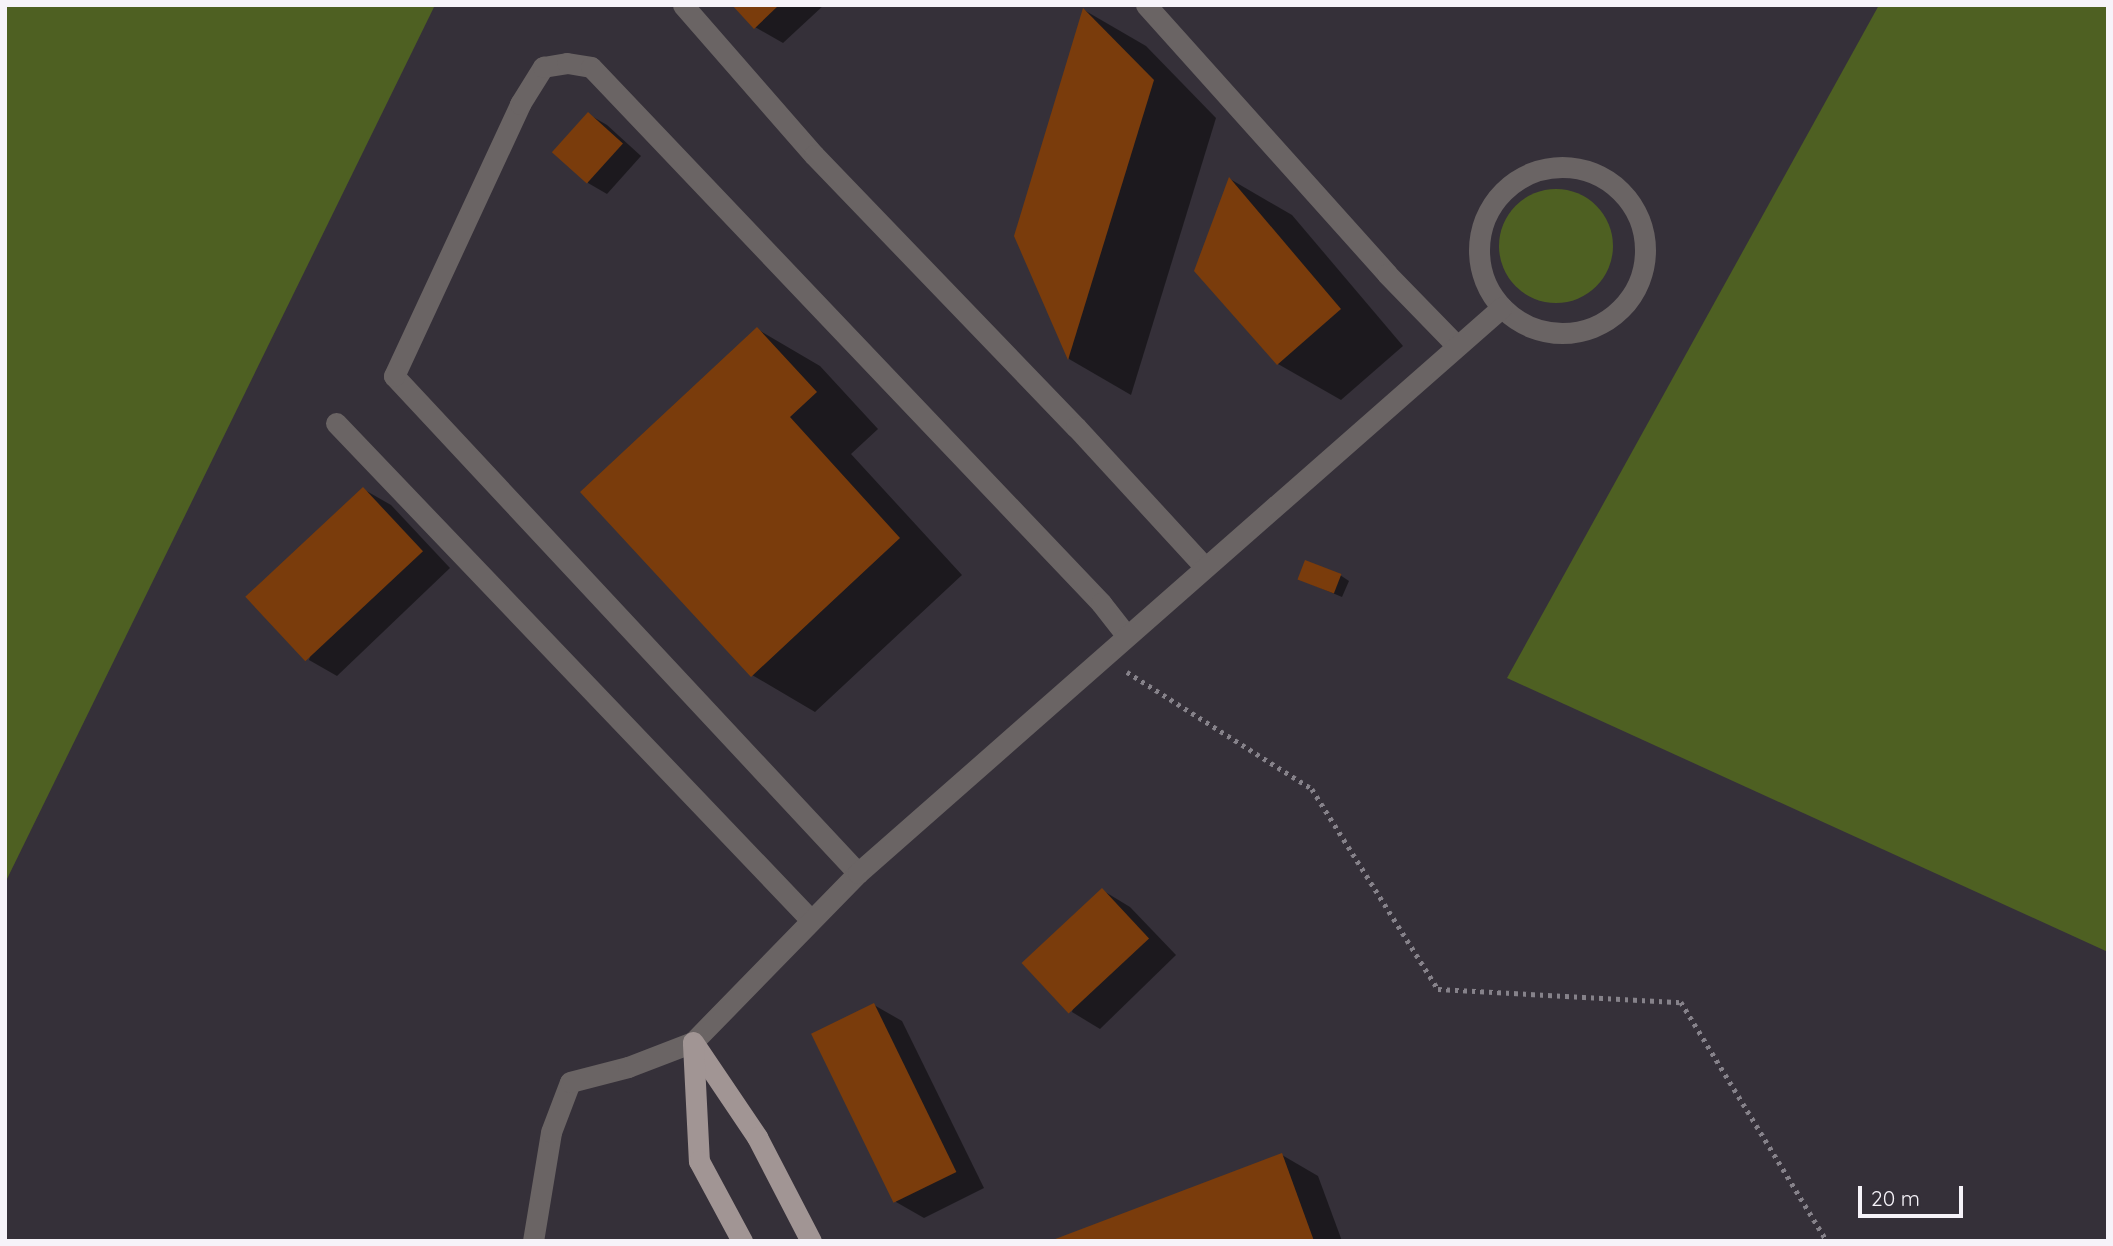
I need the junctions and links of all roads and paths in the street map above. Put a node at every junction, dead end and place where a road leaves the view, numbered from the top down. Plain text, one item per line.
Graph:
1 (683, 5) edge
2 (1146, 5) edge
3 (1502, 307) junction
4 (1457, 346) junction
5 (336, 423) dead end
6 (1204, 566) junction
7 (1126, 635) junction
8 (1103, 656) junction
9 (858, 873) junction
10 (811, 920) junction
11 (693, 1042) junction
12 (533, 1241) edge
13 (742, 1241) edge
14 (811, 1241) edge
15 (1828, 1241) edge

1 - 6 street
2 - 4 street
3 - 3 street
3 - 4 street
4 - 6 street
5 - 10 street
6 - 7 street
7 - 8 street
7 - 9 street
8 - 9 street
8 - 15 path
9 - 10 street
10 - 11 street
11 - 12 street
11 - 13 main road
11 - 14 main road

